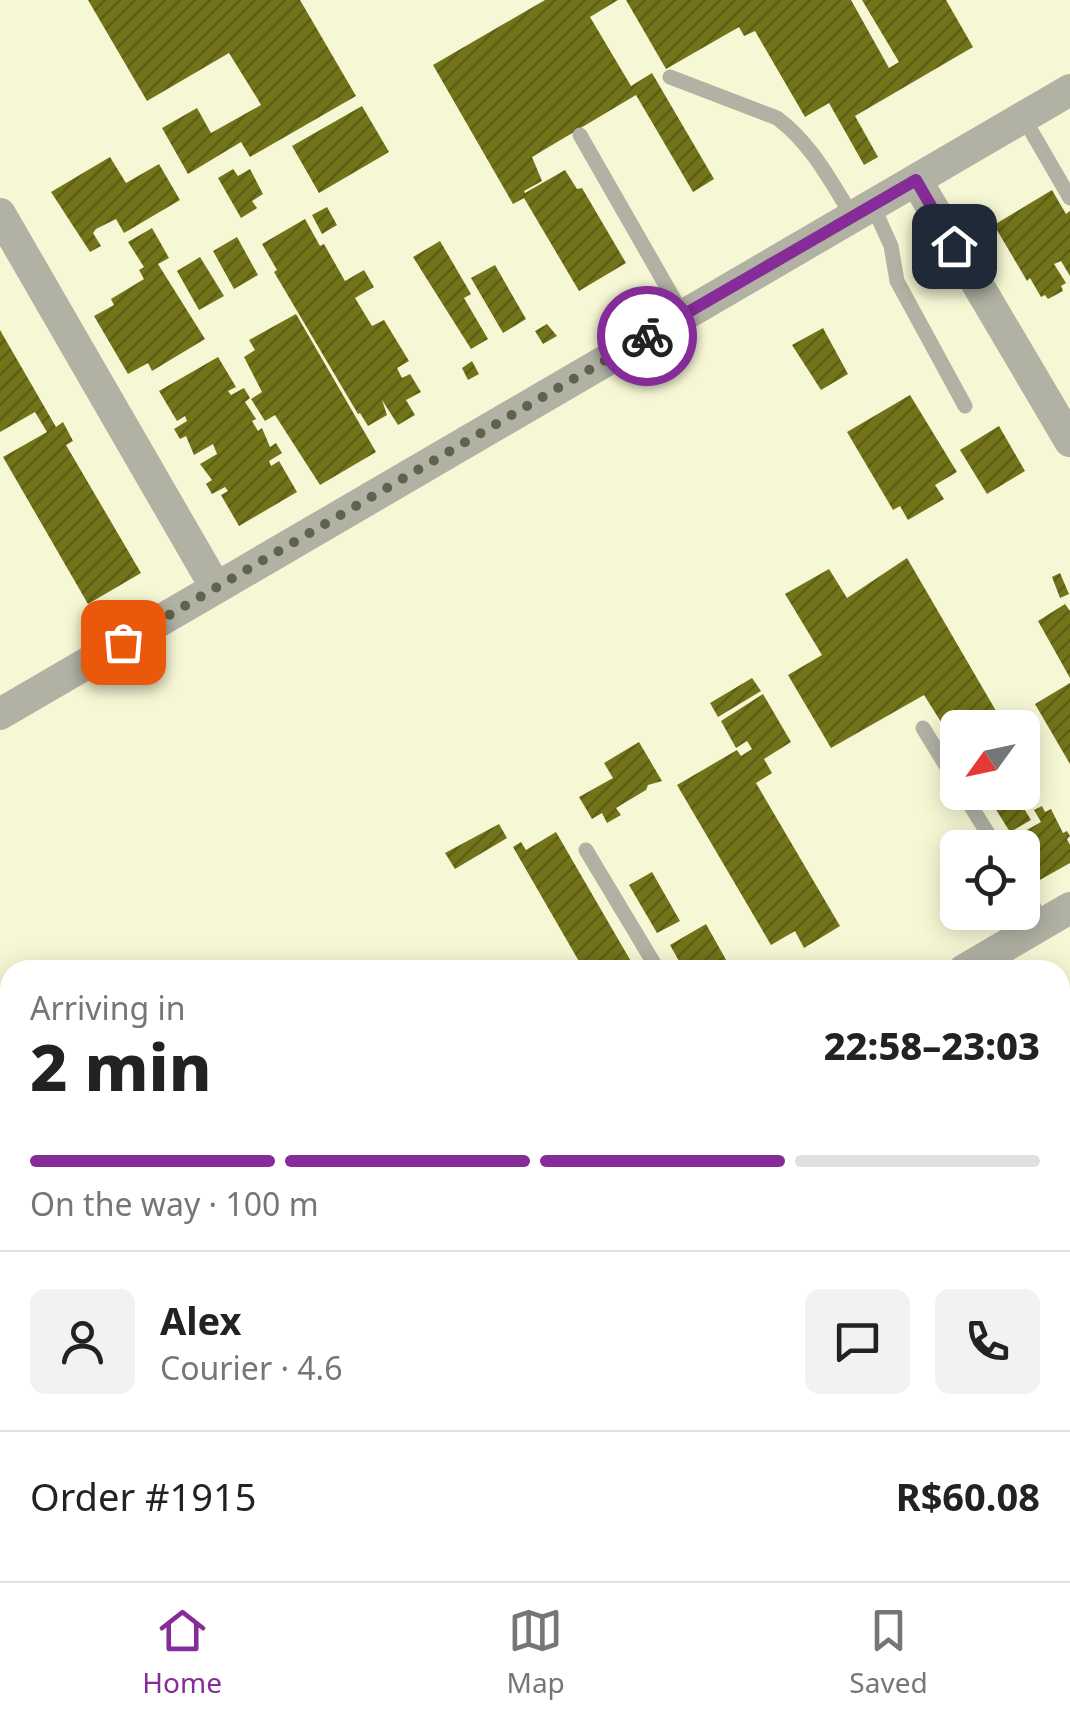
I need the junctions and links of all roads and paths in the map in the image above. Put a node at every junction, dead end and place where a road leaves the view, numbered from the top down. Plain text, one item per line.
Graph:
1 (670, 77) dead end
2 (1070, 90) edge
3 (1023, 118) junction
4 (580, 135) dead end
5 (916, 180) junction
6 (1070, 198) edge
7 (863, 212) junction
8 (0, 214) edge
9 (683, 315) junction
10 (965, 406) dead end
11 (1070, 442) edge
12 (216, 588) junction
13 (0, 714) edge
14 (922, 728) dead end
15 (940, 756) edge
16 (586, 850) dead end
17 (1057, 915) edge
18 (652, 960) edge
19 (981, 960) edge

1 - 7 lane
2 - 3 street
3 - 5 street
3 - 6 lane
4 - 9 lane
5 - 7 street
5 - 11 street
7 - 9 street
7 - 10 lane
8 - 12 street
9 - 12 street
12 - 13 street
14 - 15 lane
16 - 18 lane
17 - 19 street

